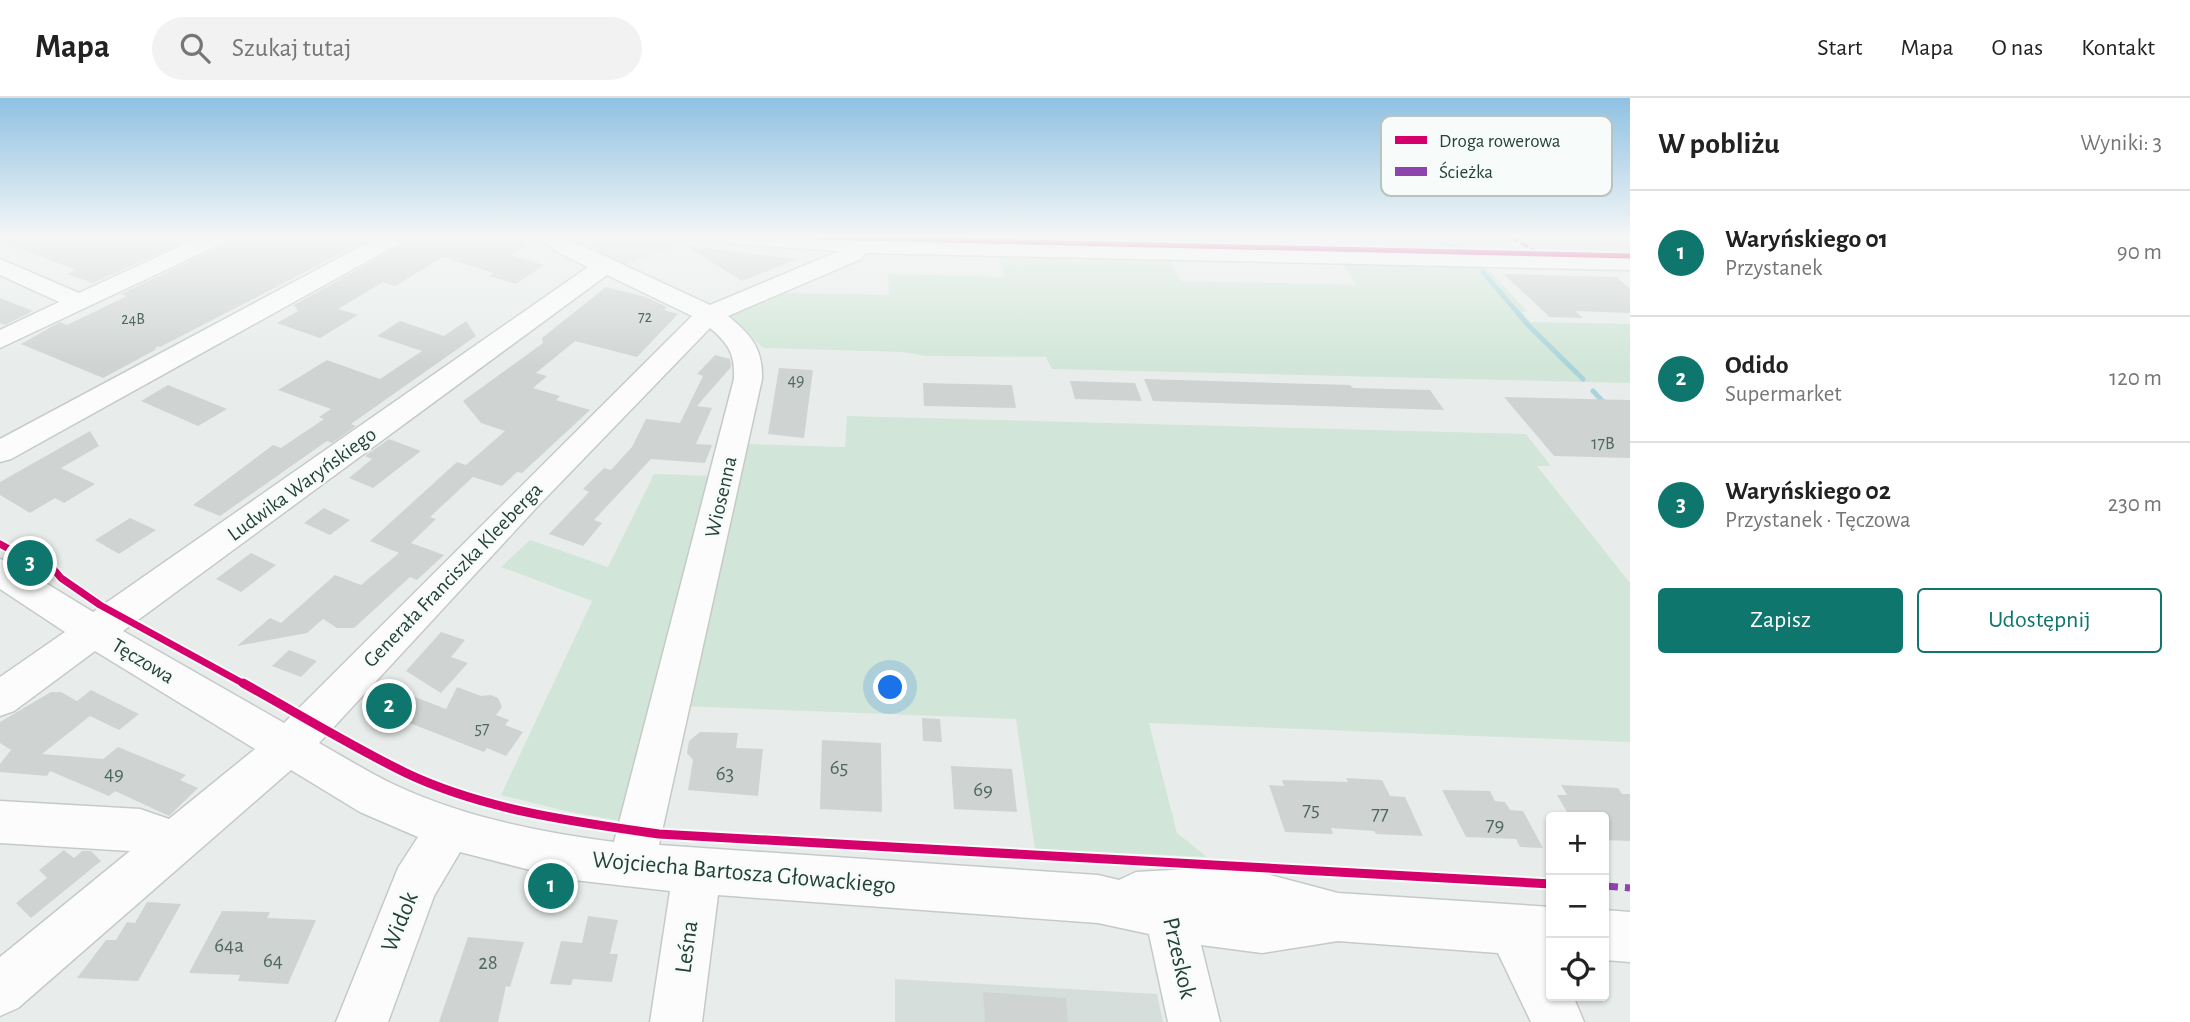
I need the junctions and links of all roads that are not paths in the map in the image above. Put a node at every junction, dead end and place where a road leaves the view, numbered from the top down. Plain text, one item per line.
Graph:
1 (31, 280) edge
2 (125, 280) edge
3 (315, 280) edge
4 (585, 280) edge
5 (636, 280) edge
6 (791, 280) edge
7 (79, 302) junction
8 (707, 316) junction
9 (0, 340) edge
10 (0, 452) edge
11 (0, 572) edge
12 (96, 633) junction
13 (0, 699) edge
14 (289, 746) junction
15 (1, 823) edge
16 (449, 828) junction
17 (177, 843) junction
18 (631, 866) junction
19 (697, 872) junction
20 (1167, 904) junction
21 (1532, 931) edge
22 (1609, 935) edge
23 (1630, 937) edge
24 (0, 990) edge
25 (362, 1022) edge
26 (676, 1022) edge
27 (1194, 1022) edge
28 (1558, 1022) edge

1 - 7 street
2 - 7 street
3 - 10 street
4 - 12 street, Ludwika Waryńskiego
5 - 8 street, Wiosenna
6 - 8 street, Generała Franciszka Kleeberga
7 - 9 street
8 - 14 street, Generała Franciszka Kleeberga
8 - 18 street, Wiosenna
11 - 12 street, Tęczowa
12 - 13 street, Ludwika Waryńskiego
12 - 14 street, Tęczowa
14 - 16 street, Wojciecha Bartosza Głowackiego
14 - 17 street, Generała Franciszka Kleeberga
15 - 17 street
16 - 18 street, Wojciecha Bartosza Głowackiego
16 - 25 street, Widok
17 - 24 street, Generała Franciszka Kleeberga
18 - 19 street, Wojciecha Bartosza Głowackiego
19 - 20 street, Wojciecha Bartosza Głowackiego
19 - 26 street, Leśna
20 - 21 street, Wojciecha Bartosza Głowackiego
20 - 27 street, Przeskok
21 - 28 street
22 - 23 street

